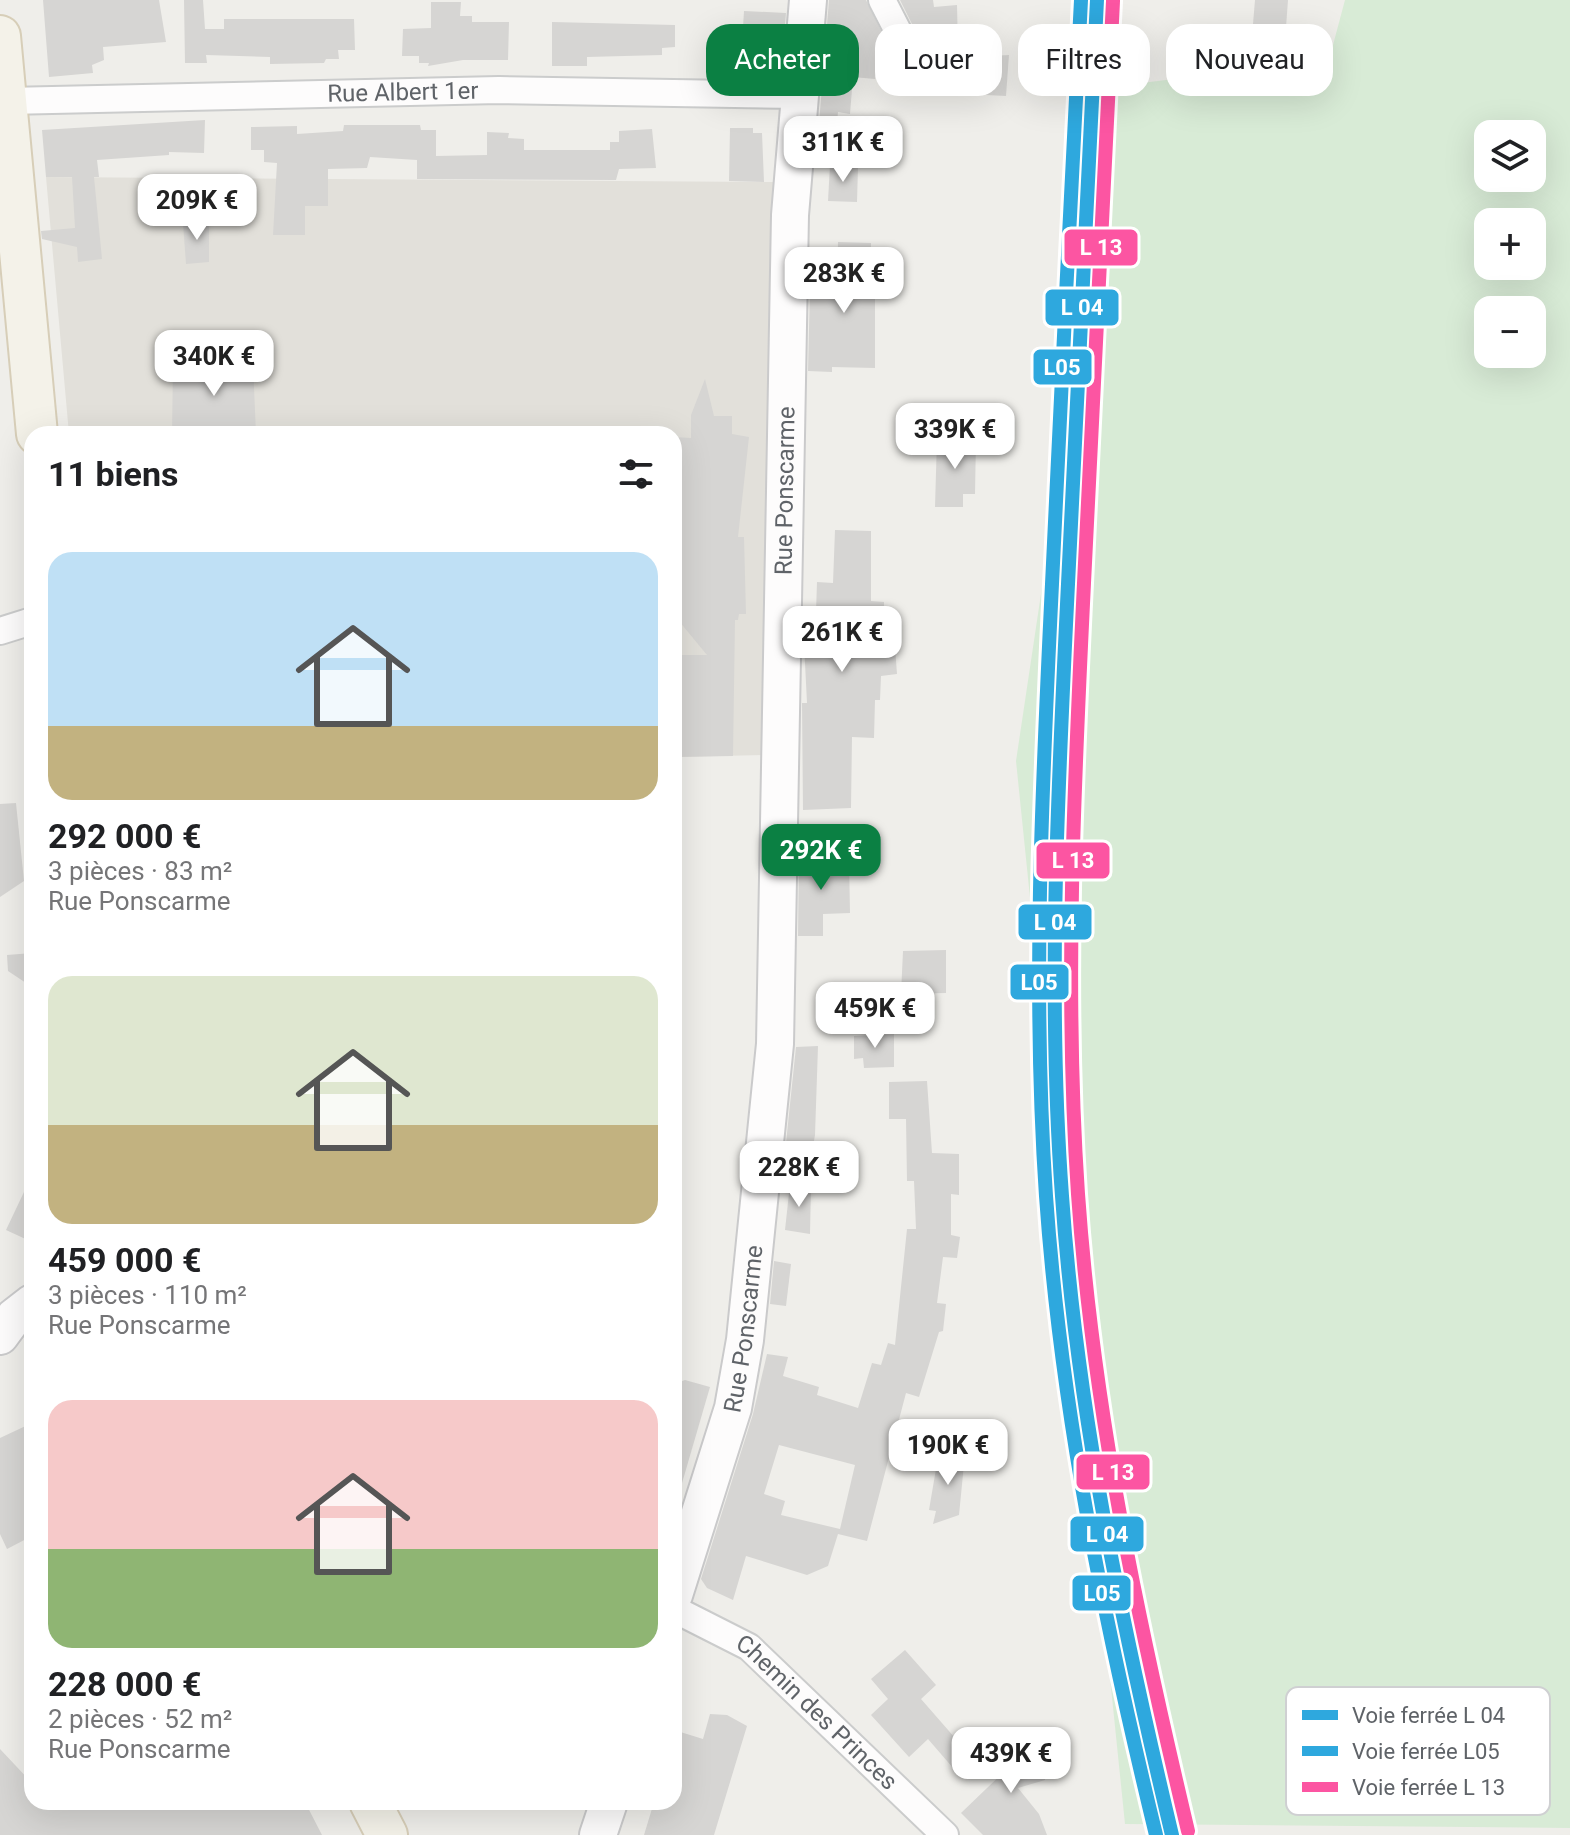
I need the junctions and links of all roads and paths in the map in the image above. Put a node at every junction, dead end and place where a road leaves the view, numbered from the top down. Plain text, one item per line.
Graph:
1 (808, 0) edge
2 (882, 0) edge
3 (806, 24) edge
4 (894, 24) edge
5 (0, 36) edge
6 (706, 93) edge
7 (799, 96) edge
8 (7, 101) junction
9 (12, 300) edge
10 (36, 426) edge
11 (24, 624) edge
12 (0, 631) edge
13 (24, 1309) edge
14 (0, 1336) edge
15 (24, 1341) edge
16 (0, 1346) edge
17 (682, 1570) edge
18 (682, 1613) edge
19 (374, 1810) edge
20 (606, 1810) edge
21 (387, 1835) edge
22 (598, 1835) edge
23 (945, 1835) edge

1 - 3 street, Rue Ponscarme
2 - 4 street
5 - 8 main road
6 - 8 street, Rue Albert 1er
7 - 17 street, Rue Ponscarme
8 - 9 main road
9 - 10 main road
11 - 12 street
13 - 14 street
15 - 16 street
18 - 23 street, Chemin des Princes
19 - 21 main road
20 - 22 street

